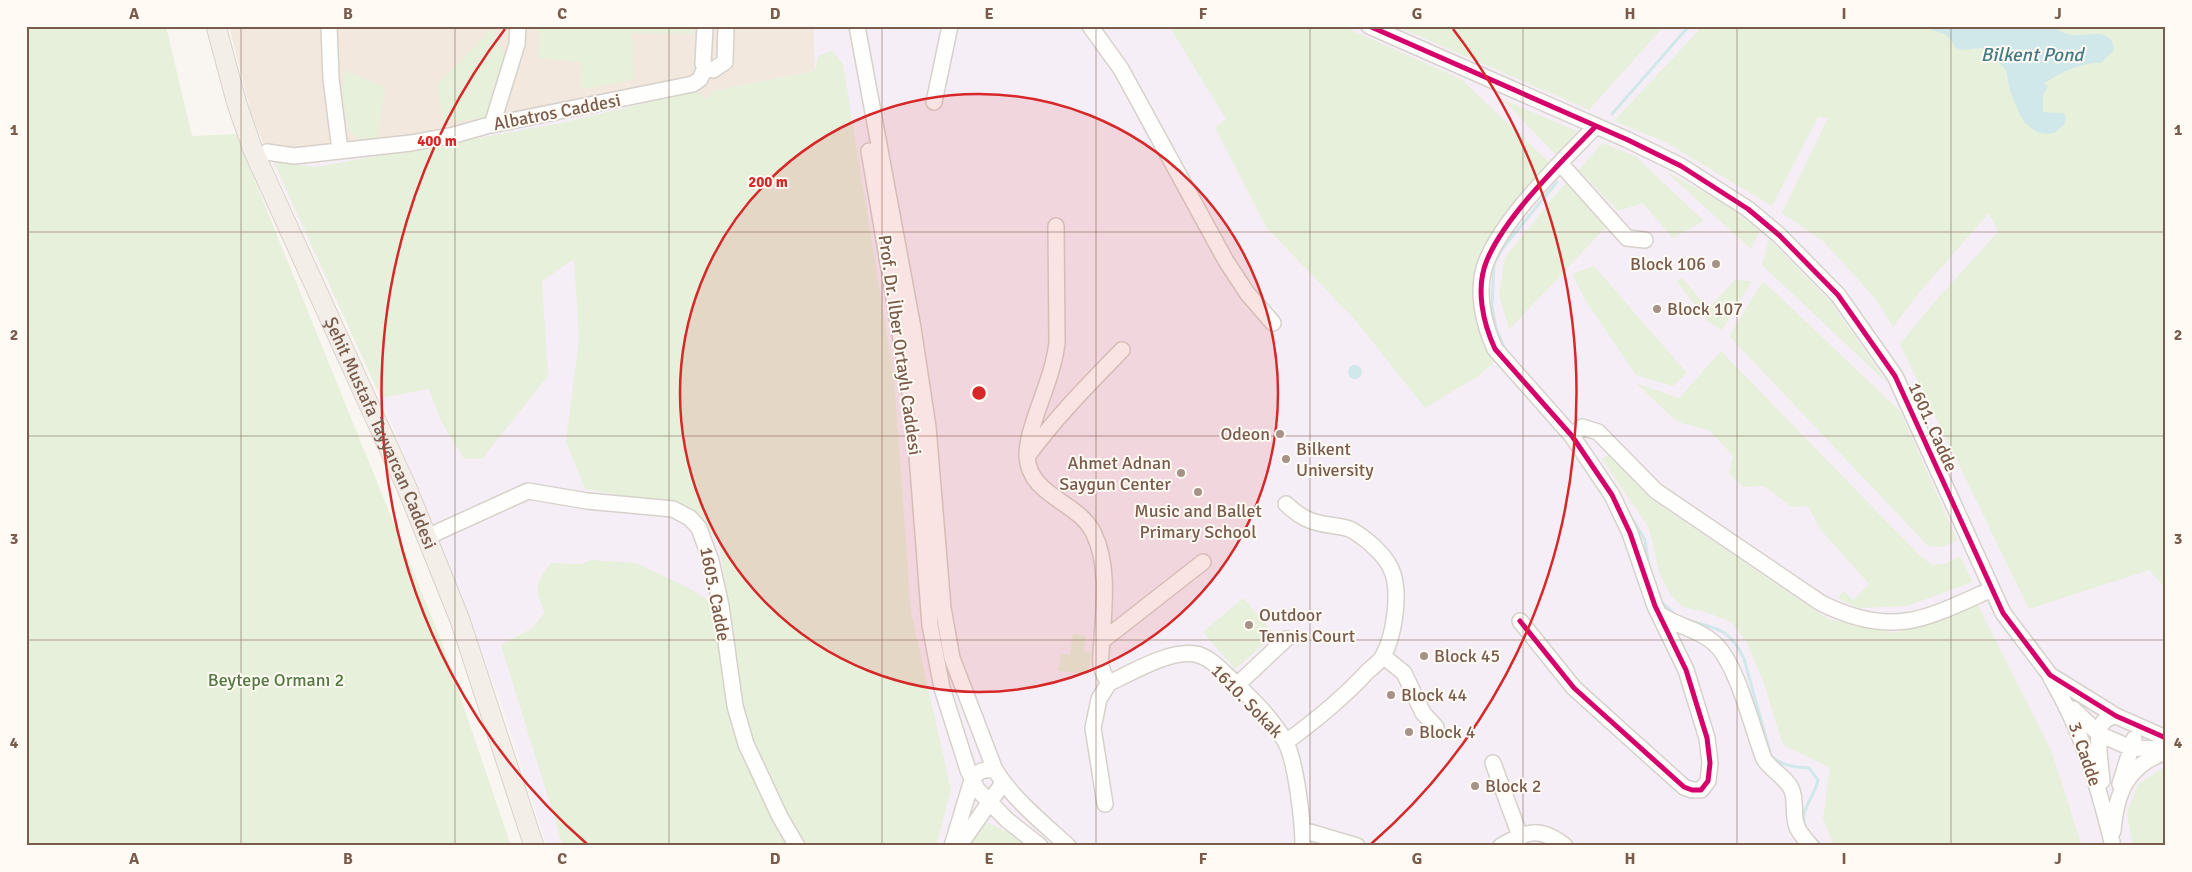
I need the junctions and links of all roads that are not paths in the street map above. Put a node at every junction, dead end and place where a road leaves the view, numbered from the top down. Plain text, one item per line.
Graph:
1 (216, 26) edge
2 (329, 26) edge
3 (518, 26) edge
4 (705, 26) edge
5 (726, 26) edge
6 (847, 26) edge
7 (857, 26) edge
8 (950, 26) edge
9 (1090, 26) edge
10 (1369, 26) edge
11 (704, 68) junction
12 (934, 102) dead end
13 (492, 125) junction
14 (1595, 127) junction
15 (340, 150) junction
16 (267, 152) dead end
17 (1560, 163) junction
18 (1056, 226) dead end
19 (1645, 240) dead end
20 (1273, 323) dead end
21 (1122, 350) dead end
22 (1576, 432) junction
23 (1027, 457) junction
24 (1286, 504) dead end
25 (427, 537) junction
26 (1203, 562) dead end
27 (1992, 589) junction
28 (1659, 614) junction
29 (1520, 621) dead end
30 (1286, 640) dead end
31 (1102, 641) junction
32 (1383, 656) junction
33 (2050, 675) junction
34 (1109, 682) junction
35 (1236, 685) junction
36 (2065, 701) junction
37 (2123, 719) junction
38 (1436, 727) dead end
39 (2099, 734) junction
40 (2166, 738) edge
41 (1286, 742) junction
42 (2131, 748) junction
43 (2166, 751) edge
44 (1493, 763) dead end
45 (999, 776) junction
46 (972, 780) junction
47 (988, 802) junction
48 (1104, 804) dead end
49 (2110, 805) junction
50 (1303, 830) junction
51 (1520, 836) junction
52 (2112, 844) edge
53 (534, 846) edge
54 (797, 846) edge
55 (952, 846) edge
56 (959, 846) edge
57 (1040, 846) edge
58 (1068, 846) edge
59 (1303, 846) edge
60 (1357, 846) edge
61 (1501, 846) edge
62 (1564, 846) edge
63 (1811, 846) edge

1 - 25 main road, Şehit Mustafa Tayyarcan Caddesi
2 - 15 street
3 - 13 street
4 - 11 street
5 - 11 street, Albatros Caddesi
6 - 46 street, Prof. Dr. İlber Ortaylı Caddesi
7 - 45 street, Prof. Dr. İlber Ortaylı Caddesi
8 - 12 street
9 - 20 street
10 - 14 street, 1601. Cadde
11 - 13 street, Albatros Caddesi
13 - 15 street, Albatros Caddesi
14 - 17 street
14 - 27 street, 1601. Cadde
15 - 16 street, Albatros Caddesi
17 - 19 street
17 - 22 street
18 - 23 street
21 - 23 street
22 - 27 street
22 - 28 street
23 - 31 street
24 - 32 street
25 - 53 main road, Şehit Mustafa Tayyarcan Caddesi
25 - 54 street, 1605. Cadde
26 - 31 street
27 - 33 street, 1601. Cadde
28 - 29 street
28 - 63 street
30 - 35 street
31 - 34 street
32 - 38 street
32 - 41 street
33 - 36 street, 3. Cadde
33 - 37 street, 1601. Cadde
34 - 35 street, 1610. Sokak
34 - 48 street
35 - 41 street, 1610. Sokak
36 - 39 street, 3. Cadde
36 - 49 street, 3. Cadde
37 - 39 street, 3. Cadde
37 - 40 street, 1601. Cadde
37 - 42 street, 3. Cadde
39 - 42 street, 3. Cadde
39 - 49 street, 3. Cadde
41 - 50 street, 1610. Sokak
42 - 43 street, 3. Cadde
42 - 49 street, 3. Cadde
43 - 49 street
44 - 51 street
45 - 46 street
45 - 47 street
45 - 58 street, Prof. Dr. İlber Ortaylı Caddesi
46 - 47 street, Prof. Dr. İlber Ortaylı Caddesi
46 - 55 street
47 - 56 street
47 - 57 street, Prof. Dr. İlber Ortaylı Caddesi
49 - 52 street
50 - 59 street, 1610. Sokak
50 - 60 street
51 - 61 street
51 - 62 street

